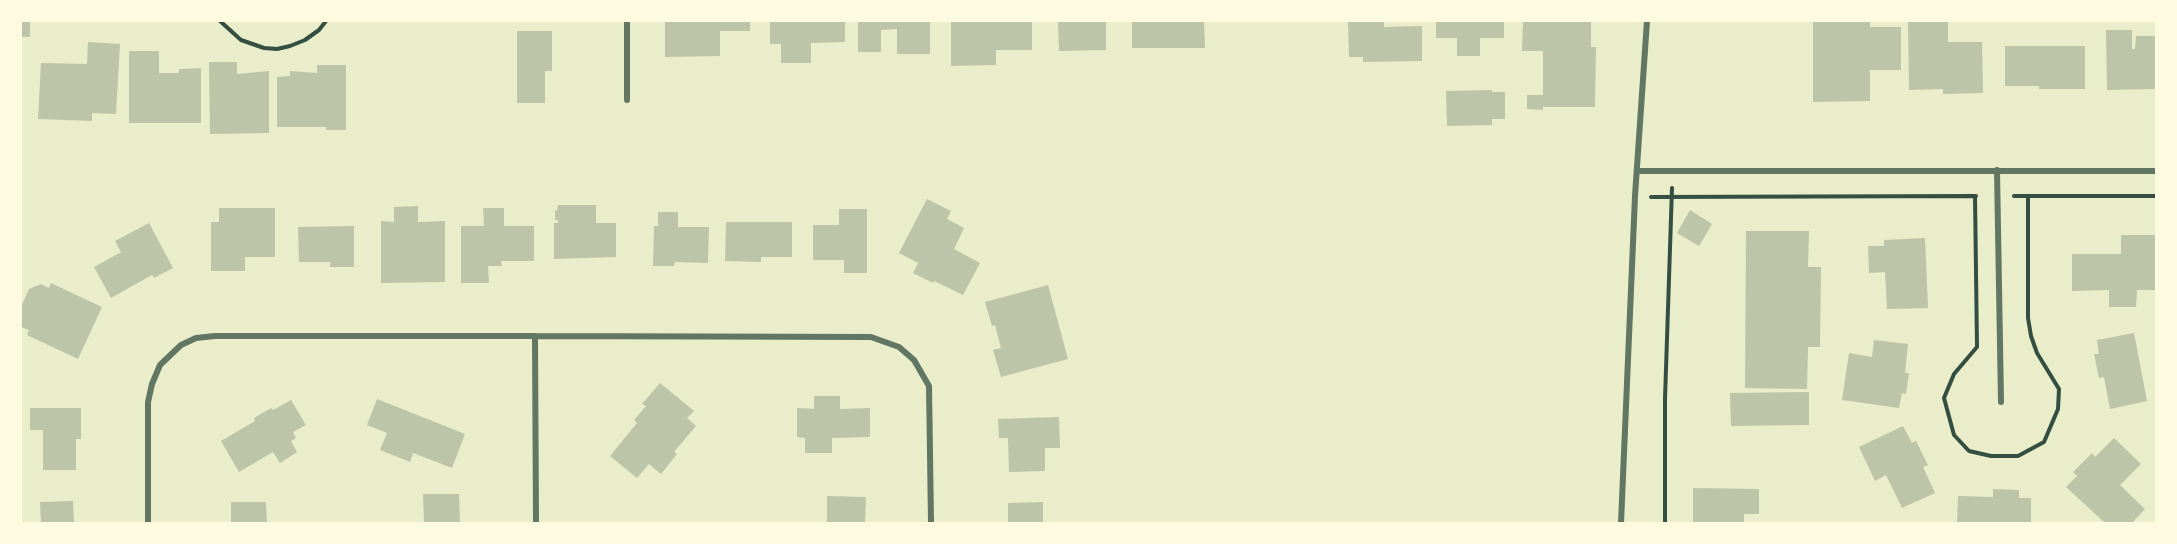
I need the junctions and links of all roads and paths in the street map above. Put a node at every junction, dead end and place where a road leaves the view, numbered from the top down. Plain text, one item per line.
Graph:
1 (220, 21) edge
2 (326, 21) edge
3 (627, 21) edge
4 (1647, 21) edge
5 (627, 100) dead end
6 (1672, 170) junction
7 (1997, 170) junction
8 (1637, 171) junction
9 (2156, 171) edge
10 (1635, 196) junction
11 (1997, 196) junction
12 (2156, 196) edge
13 (1671, 197) junction
14 (535, 336) junction
15 (2001, 402) dead end
16 (148, 523) edge
17 (536, 523) edge
18 (931, 523) edge
19 (1621, 523) edge
20 (1665, 523) edge

1 - 2 path
3 - 5 street
4 - 8 street
6 - 7 street
6 - 8 street
6 - 13 path
7 - 9 street
7 - 11 street
8 - 10 street
10 - 13 path
10 - 19 street
11 - 12 path
11 - 13 path
11 - 15 street
13 - 20 path
14 - 16 street
14 - 17 street
14 - 18 street

